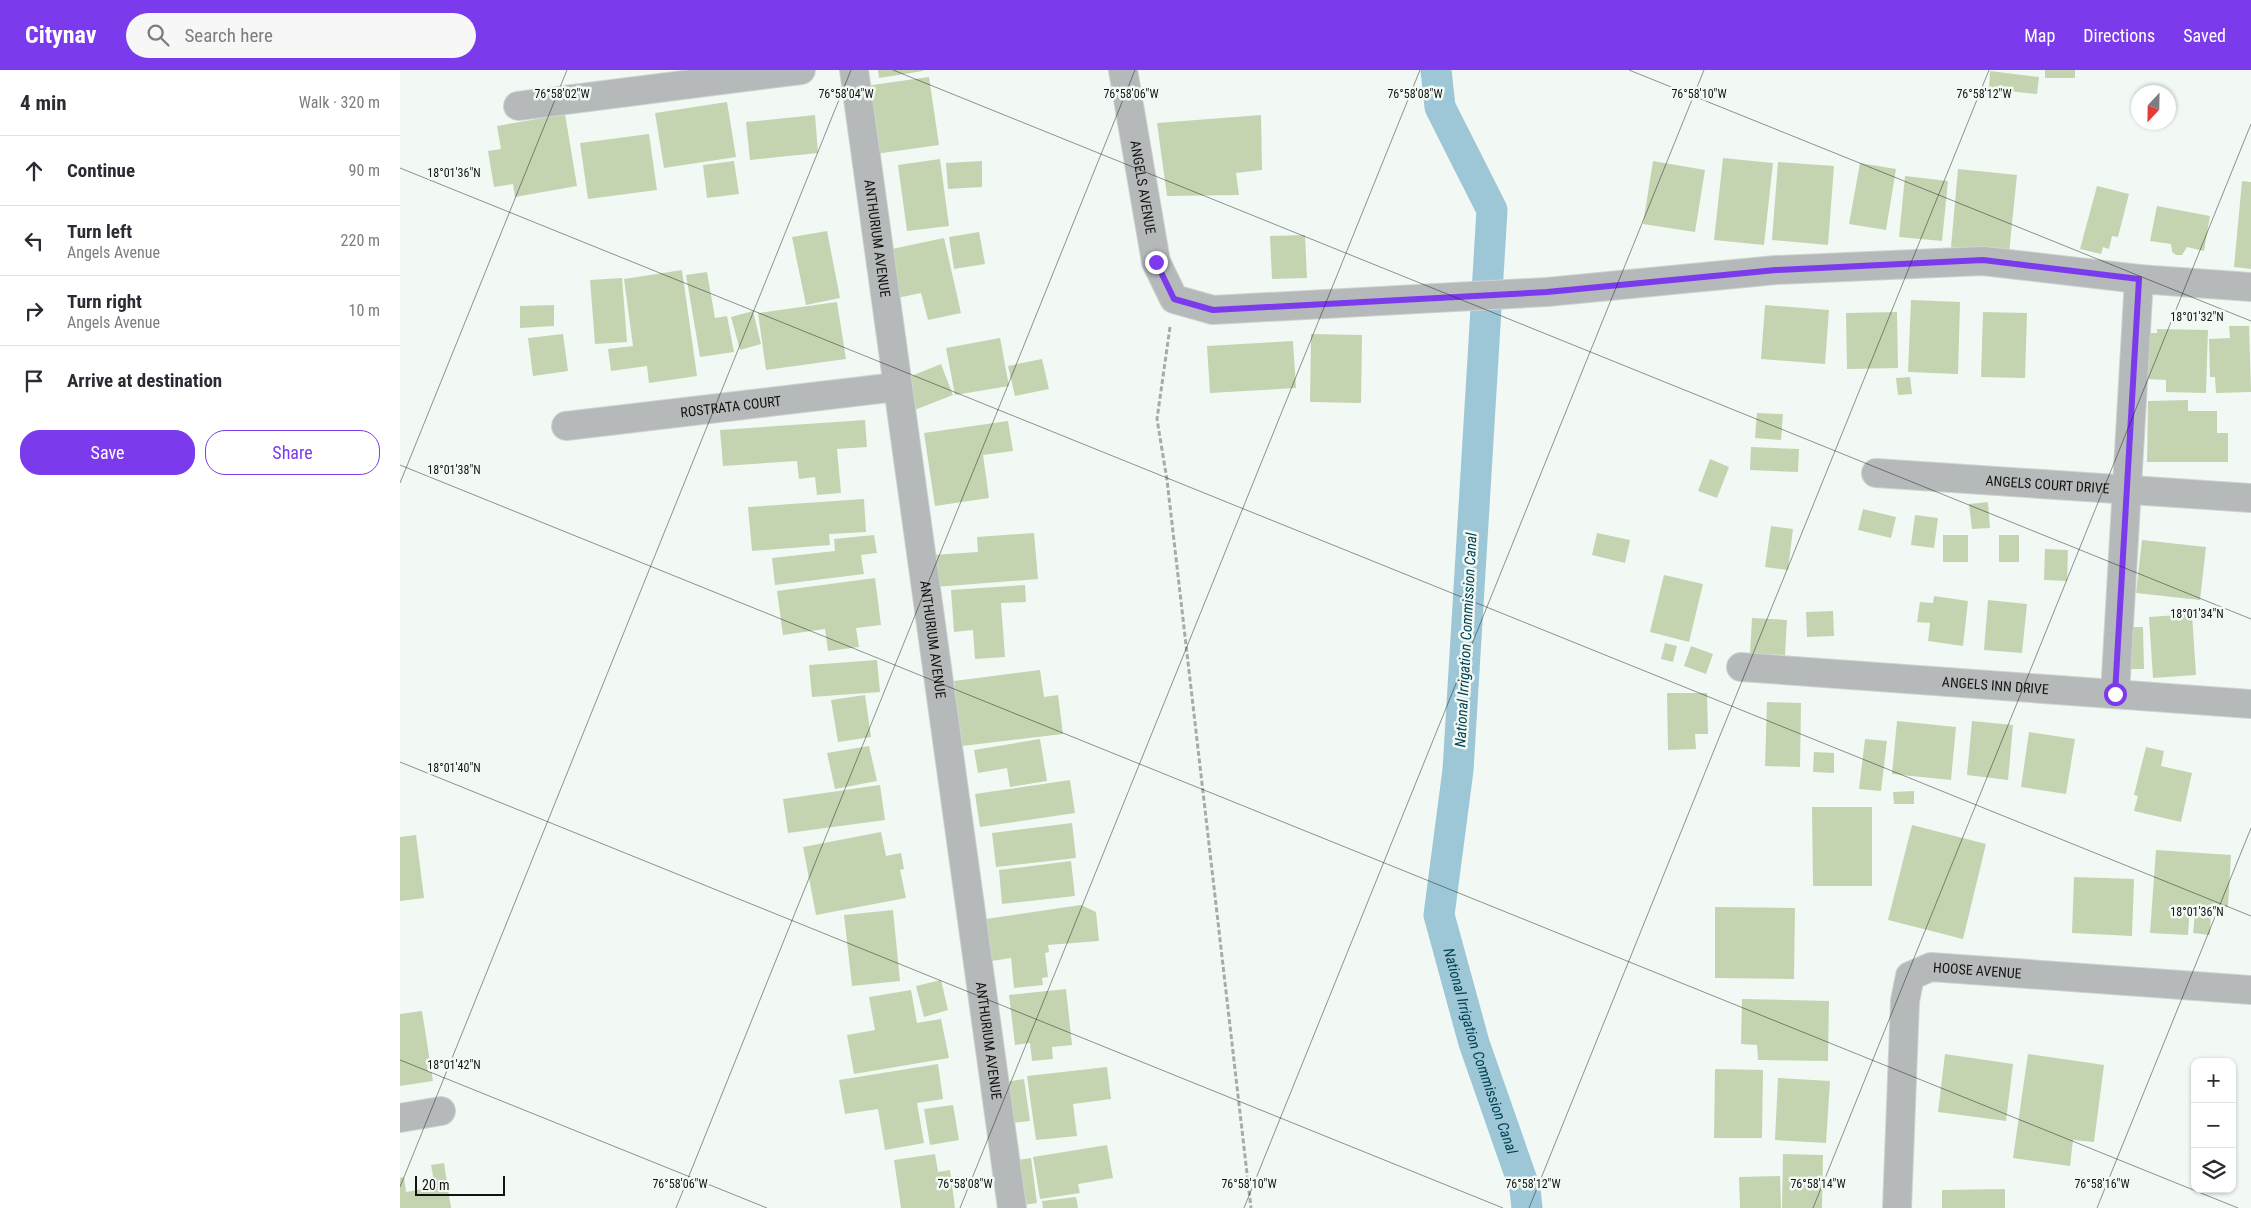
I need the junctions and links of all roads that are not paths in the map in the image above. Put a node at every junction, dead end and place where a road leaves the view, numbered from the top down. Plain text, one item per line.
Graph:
1 (801, 70) edge
2 (854, 70) edge
3 (1124, 70) edge
4 (518, 106) dead end
5 (2139, 279) junction
6 (2251, 287) edge
7 (896, 388) junction
8 (566, 426) dead end
9 (1876, 473) dead end
10 (2127, 490) junction
11 (2251, 498) edge
12 (1741, 667) dead end
13 (2115, 694) junction
14 (2251, 704) edge
15 (2251, 990) edge
16 (441, 1111) dead end
17 (400, 1118) edge
18 (1012, 1208) edge
19 (1897, 1208) edge

1 - 4 street
2 - 7 street, ANTHURIUM AVENUE
3 - 5 street, ANGELS AVENUE
5 - 6 street
5 - 10 street
7 - 8 street, ROSTRATA COURT
7 - 18 street, ANTHURIUM AVENUE
9 - 10 street, ANGELS COURT DRIVE
10 - 11 street, ANGELS COURT DRIVE
10 - 13 street
12 - 13 street, ANGELS INN DRIVE
13 - 14 street, ANGELS INN DRIVE
15 - 19 street, HOOSE AVENUE
16 - 17 street

